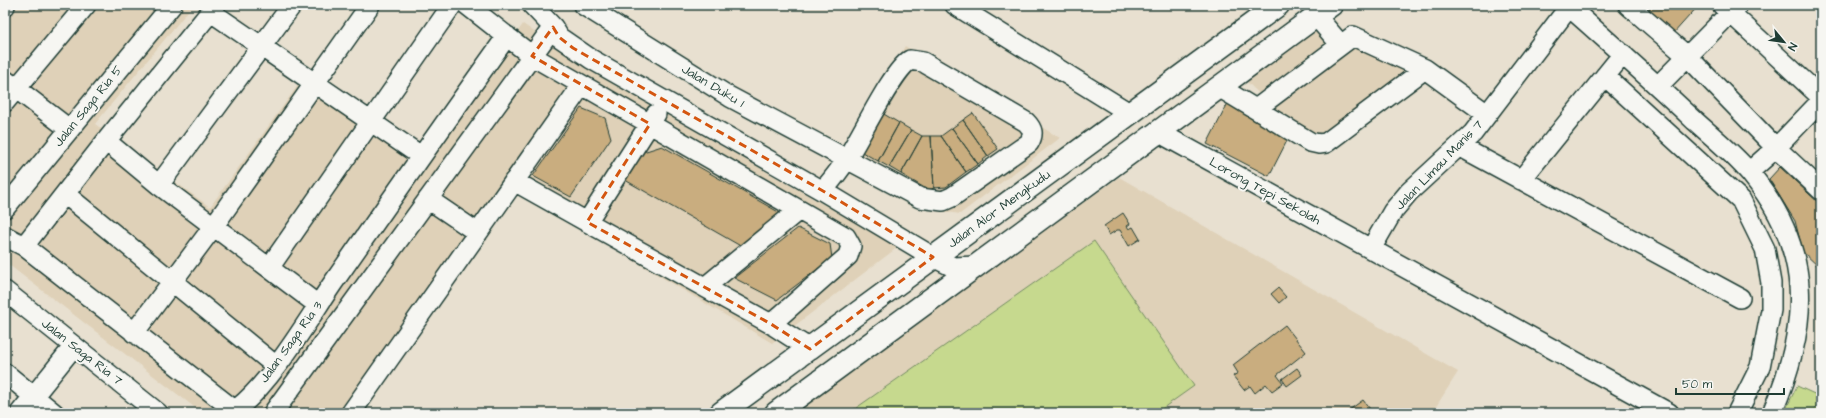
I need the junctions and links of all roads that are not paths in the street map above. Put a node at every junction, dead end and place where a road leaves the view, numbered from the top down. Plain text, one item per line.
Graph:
1 (86, 5) edge
2 (292, 5) edge
3 (370, 5) edge
4 (452, 5) edge
5 (467, 5) edge
6 (532, 5) edge
7 (583, 5) edge
8 (956, 5) edge
9 (1278, 5) edge
10 (1628, 5) edge
11 (169, 6) edge
12 (1568, 6) edge
13 (213, 8) edge
14 (1730, 8) edge
15 (1324, 10) edge
16 (553, 26) junction
17 (507, 36) junction
18 (1347, 41) junction
19 (260, 47) junction
20 (1622, 54) junction
21 (532, 56) junction
22 (1688, 57) junction
23 (1425, 69) junction
24 (1605, 76) junction
25 (314, 84) junction
26 (582, 85) junction
27 (1658, 86) junction
28 (1219, 87) junction
29 (9, 90) edge
30 (1821, 97) edge
31 (665, 101) junction
32 (1821, 101) edge
33 (1256, 109) junction
34 (1131, 114) junction
35 (1487, 114) junction
36 (370, 121) junction
37 (650, 124) junction
38 (69, 129) junction
39 (1158, 132) junction
40 (106, 141) junction
41 (1459, 146) junction
42 (1776, 148) junction
43 (421, 156) junction
44 (847, 160) junction
45 (1750, 172) junction
46 (1521, 180) junction
47 (514, 181) junction
48 (159, 185) junction
49 (1821, 190) edge
50 (823, 191) junction
51 (65, 194) junction
52 (428, 199) junction
53 (5, 208) edge
54 (799, 210) junction
55 (587, 222) junction
56 (213, 227) junction
57 (478, 233) junction
58 (5, 236) edge
59 (24, 246) junction
60 (1371, 249) junction
61 (933, 257) junction
62 (976, 266) junction
63 (269, 268) junction
64 (171, 282) junction
65 (705, 287) junction
66 (5, 291) edge
67 (1740, 298) dead end
68 (318, 305) junction
69 (771, 324) junction
70 (134, 333) junction
71 (74, 346) junction
72 (810, 349) junction
73 (276, 366) junction
74 (5, 373) edge
75 (34, 397) junction
76 (20, 413) edge
77 (54, 413) edge
78 (158, 413) edge
79 (273, 413) edge
80 (351, 413) edge
81 (721, 413) edge
82 (776, 413) edge
83 (1669, 413) edge
84 (1737, 413) edge
85 (1772, 413) edge

1 - 29 street
2 - 19 street
3 - 25 street
4 - 36 street
5 - 17 street
6 - 16 street
7 - 44 street, Jalan Duku 1
8 - 34 street
9 - 34 main road, Jalan Alor Mengkudu
10 - 22 street
11 - 38 street, Jalan Saga Ria 5
12 - 20 street
12 - 35 street, Jalan Limau Manis 7
13 - 19 street
13 - 40 street
14 - 22 street
14 - 30 street
15 - 18 street
15 - 28 main road
16 - 21 street
16 - 31 street
17 - 21 street
17 - 43 street, Jalan Saga Ria 3
18 - 23 street
18 - 33 street
19 - 25 street
19 - 48 street
20 - 24 street
20 - 27 street
21 - 26 street
21 - 52 street
22 - 27 street
22 - 42 street
23 - 33 street
23 - 35 street
24 - 46 street
24 - 84 street
25 - 36 street
25 - 56 street
26 - 37 street
26 - 47 street
27 - 45 street
28 - 33 street
28 - 39 main road
29 - 38 street
31 - 37 street
31 - 50 street
32 - 42 street
34 - 61 main road, Jalan Alor Mengkudu
35 - 41 street, Jalan Limau Manis 7
36 - 43 street
36 - 63 street
37 - 54 street
37 - 55 street
38 - 53 street, Jalan Saga Ria 5
39 - 60 street, Lorong Tepi Sekolah
39 - 62 main road
40 - 48 street
40 - 51 street
41 - 46 street
41 - 60 street, Jalan Limau Manis 7
42 - 45 street
42 - 49 street
43 - 68 street, Jalan Saga Ria 3
44 - 44 street, Jalan Duku 1
44 - 50 street
45 - 85 street
46 - 67 street
47 - 55 street
47 - 57 street
48 - 56 street
50 - 61 street
51 - 59 street
51 - 64 street
52 - 57 street
52 - 79 street
54 - 65 street
54 - 69 street
55 - 65 street
56 - 63 street
56 - 64 street
57 - 80 street
58 - 59 street, Jalan Saga Ria 3
59 - 70 street, Jalan Saga Ria 3
60 - 83 street, Lorong Tepi Sekolah
61 - 62 street
61 - 72 main road, Jalan Alor Mengkudu
62 - 82 main road
63 - 68 street
64 - 70 street
64 - 73 street
65 - 69 street
66 - 71 street, Jalan Saga Ria 7
68 - 73 street, Jalan Saga Ria 3
69 - 72 street
70 - 73 street, Jalan Saga Ria 3
71 - 75 street
71 - 78 street, Jalan Saga Ria 7
72 - 81 main road, Jalan Alor Mengkudu
74 - 75 street
75 - 76 street
75 - 77 street

